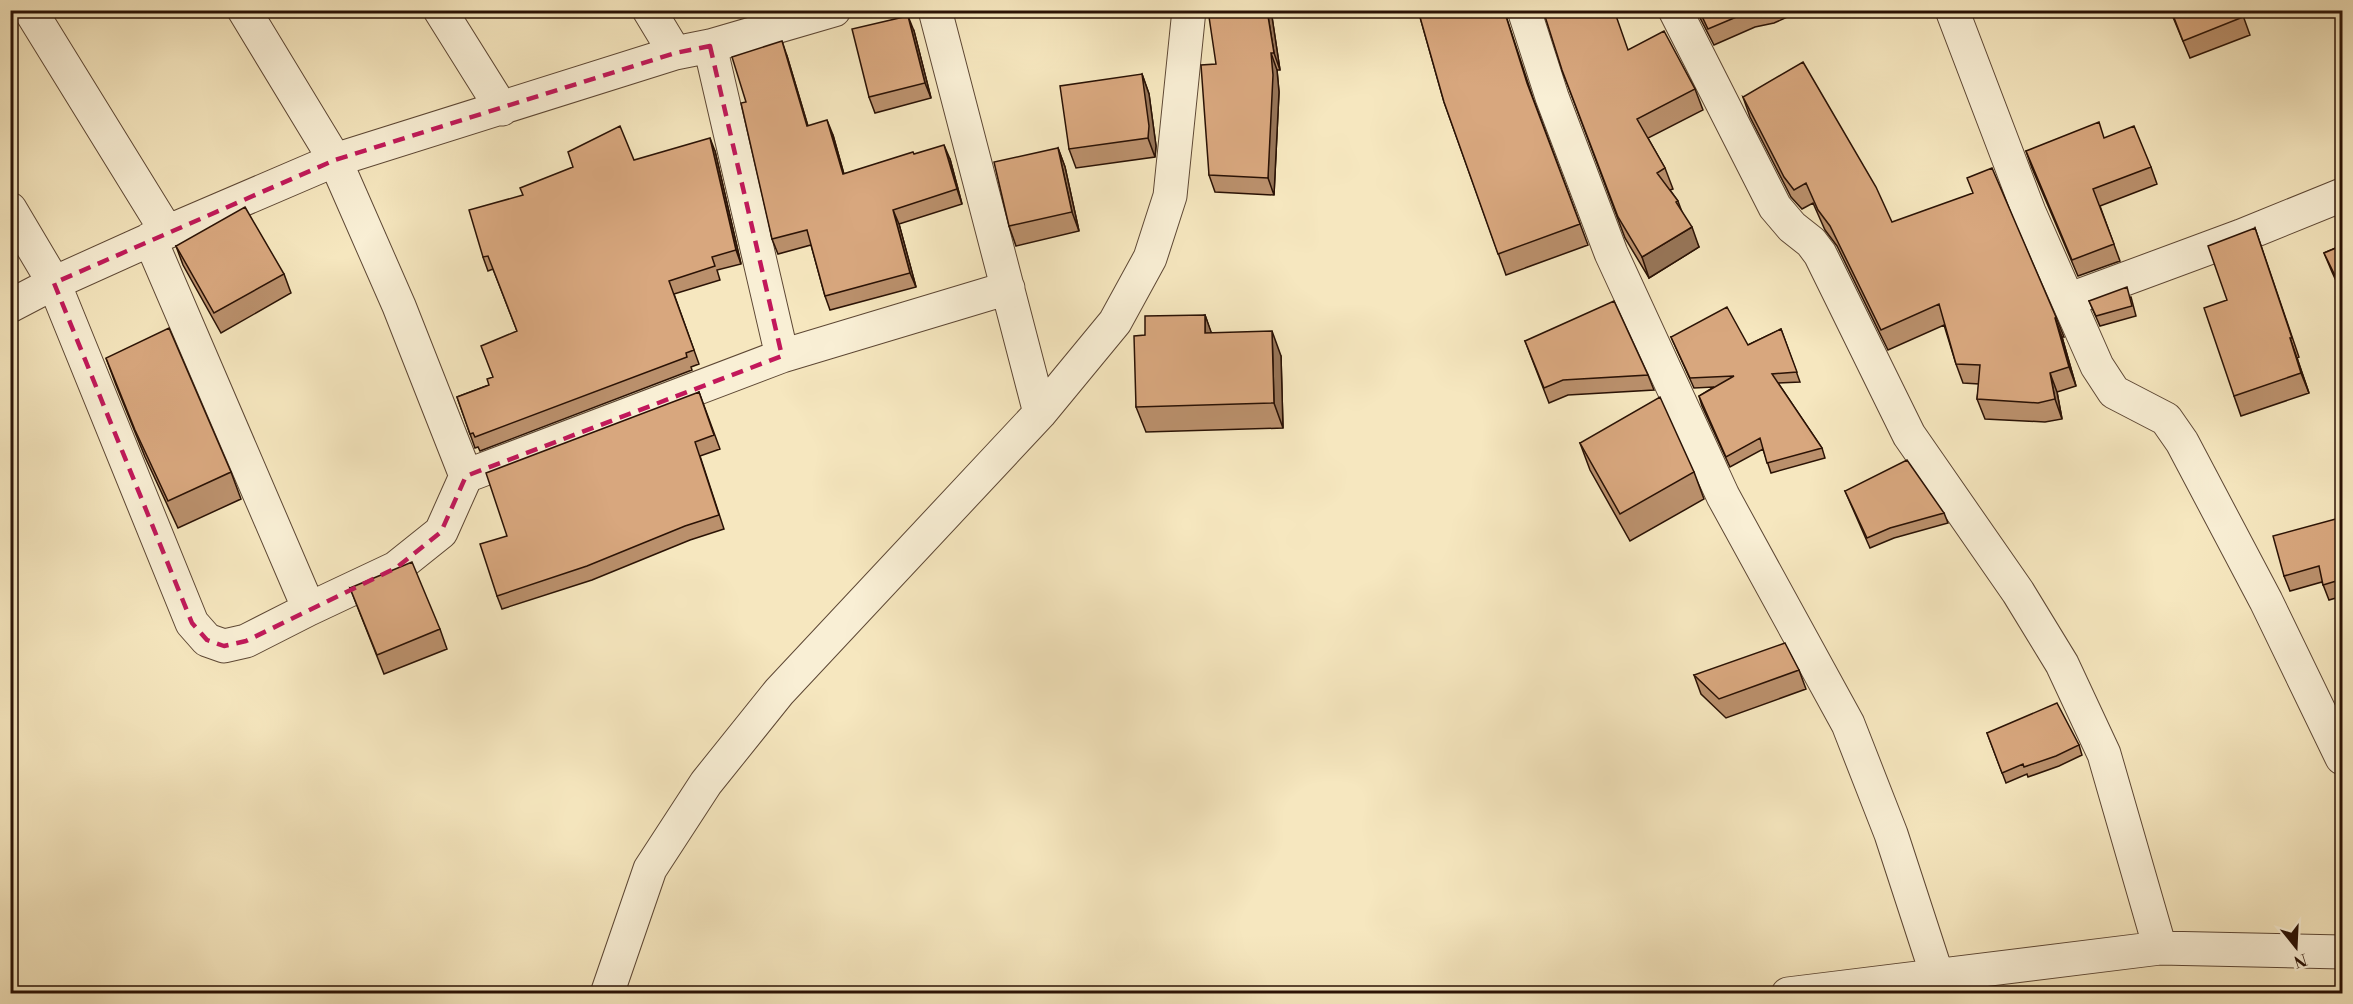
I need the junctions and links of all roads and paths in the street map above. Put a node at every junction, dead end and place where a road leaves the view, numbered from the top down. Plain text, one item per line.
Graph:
1 (30, 10) edge
2 (244, 10) edge
3 (440, 10) edge
4 (649, 10) edge
5 (834, 10) edge
6 (935, 10) edge
7 (1189, 10) edge
8 (1524, 10) edge
9 (1675, 10) edge
10 (1952, 10) edge
11 (710, 46) junction
12 (675, 53) junction
13 (502, 109) junction
14 (335, 160) junction
15 (2343, 195) edge
16 (10, 209) edge
17 (159, 236) junction
18 (54, 283) junction
19 (1008, 288) junction
20 (2068, 300) junction
21 (10, 306) edge
22 (782, 356) junction
23 (1040, 413) junction
24 (466, 476) junction
25 (309, 609) junction
26 (2343, 758) edge
27 (2160, 948) junction
28 (2343, 952) edge
29 (1937, 975) junction
30 (607, 993) edge
31 (1788, 993) edge

1 - 17 street
2 - 14 street
3 - 13 street
4 - 12 street
5 - 11 street
6 - 19 street
7 - 23 street
8 - 29 street
9 - 27 street
10 - 20 street
11 - 12 street
11 - 22 street
12 - 13 street
13 - 14 street
14 - 17 street
14 - 24 street
15 - 20 street
16 - 18 street
17 - 18 street
17 - 25 street
18 - 21 street
18 - 25 street
19 - 22 street
19 - 23 street
20 - 26 street
22 - 24 street
23 - 30 street
24 - 25 street
27 - 28 street
27 - 29 street
29 - 31 street

